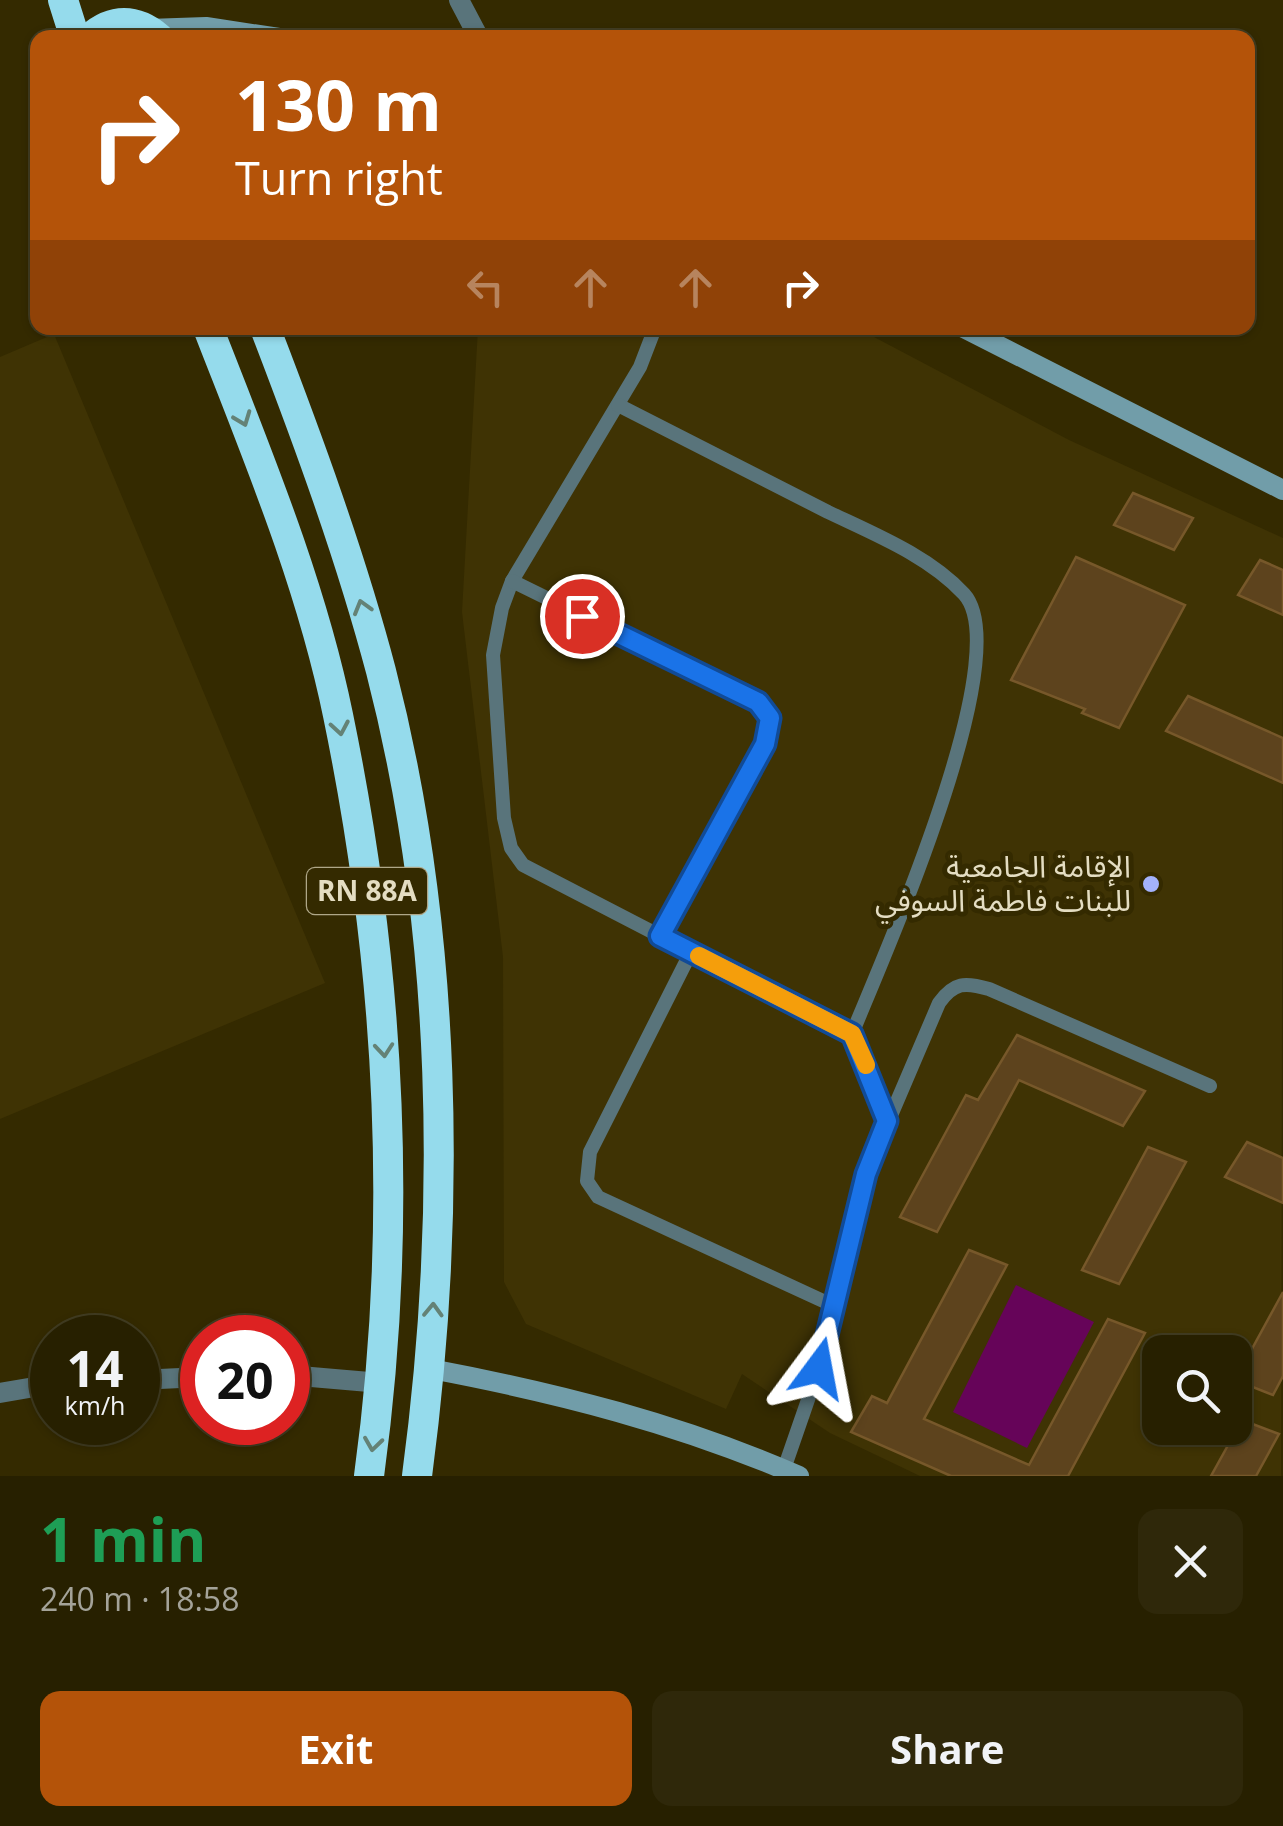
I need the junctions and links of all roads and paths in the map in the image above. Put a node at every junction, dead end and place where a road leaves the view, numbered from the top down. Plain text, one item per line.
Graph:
1 (63, 0) edge
2 (459, 0) edge
3 (141, 22) edge
4 (73, 30) edge
5 (103, 30) edge
6 (221, 30) edge
7 (475, 30) edge
8 (211, 335) edge
9 (267, 335) edge
10 (652, 335) edge
11 (978, 335) edge
12 (618, 405) junction
13 (1283, 490) edge
14 (512, 582) junction
15 (660, 936) junction
16 (692, 952) junction
17 (852, 1034) junction
18 (1210, 1086) dead end
19 (887, 1121) junction
20 (834, 1306) junction
21 (431, 1368) junction
22 (310, 1377) edge
23 (382, 1383) junction
24 (30, 1388) edge
25 (0, 1393) edge
26 (788, 1474) edge
27 (368, 1476) edge
28 (417, 1476) edge

1 - 4 highway
2 - 7 street
3 - 5 highway
3 - 6 street
8 -> 23 highway, RN 88A
21 -> 9 highway
10 - 12 lane
11 - 13 street
12 - 14 lane
12 - 17 lane
14 - 15 lane
14 - 15 lane
15 - 16 lane
16 - 17 lane
16 - 20 lane
17 - 19 lane
18 - 19 lane
19 - 20 lane
20 - 26 lane
21 - 26 street
21 - 28 highway
22 - 23 street
23 -> 27 highway, RN 88A
24 - 25 street

